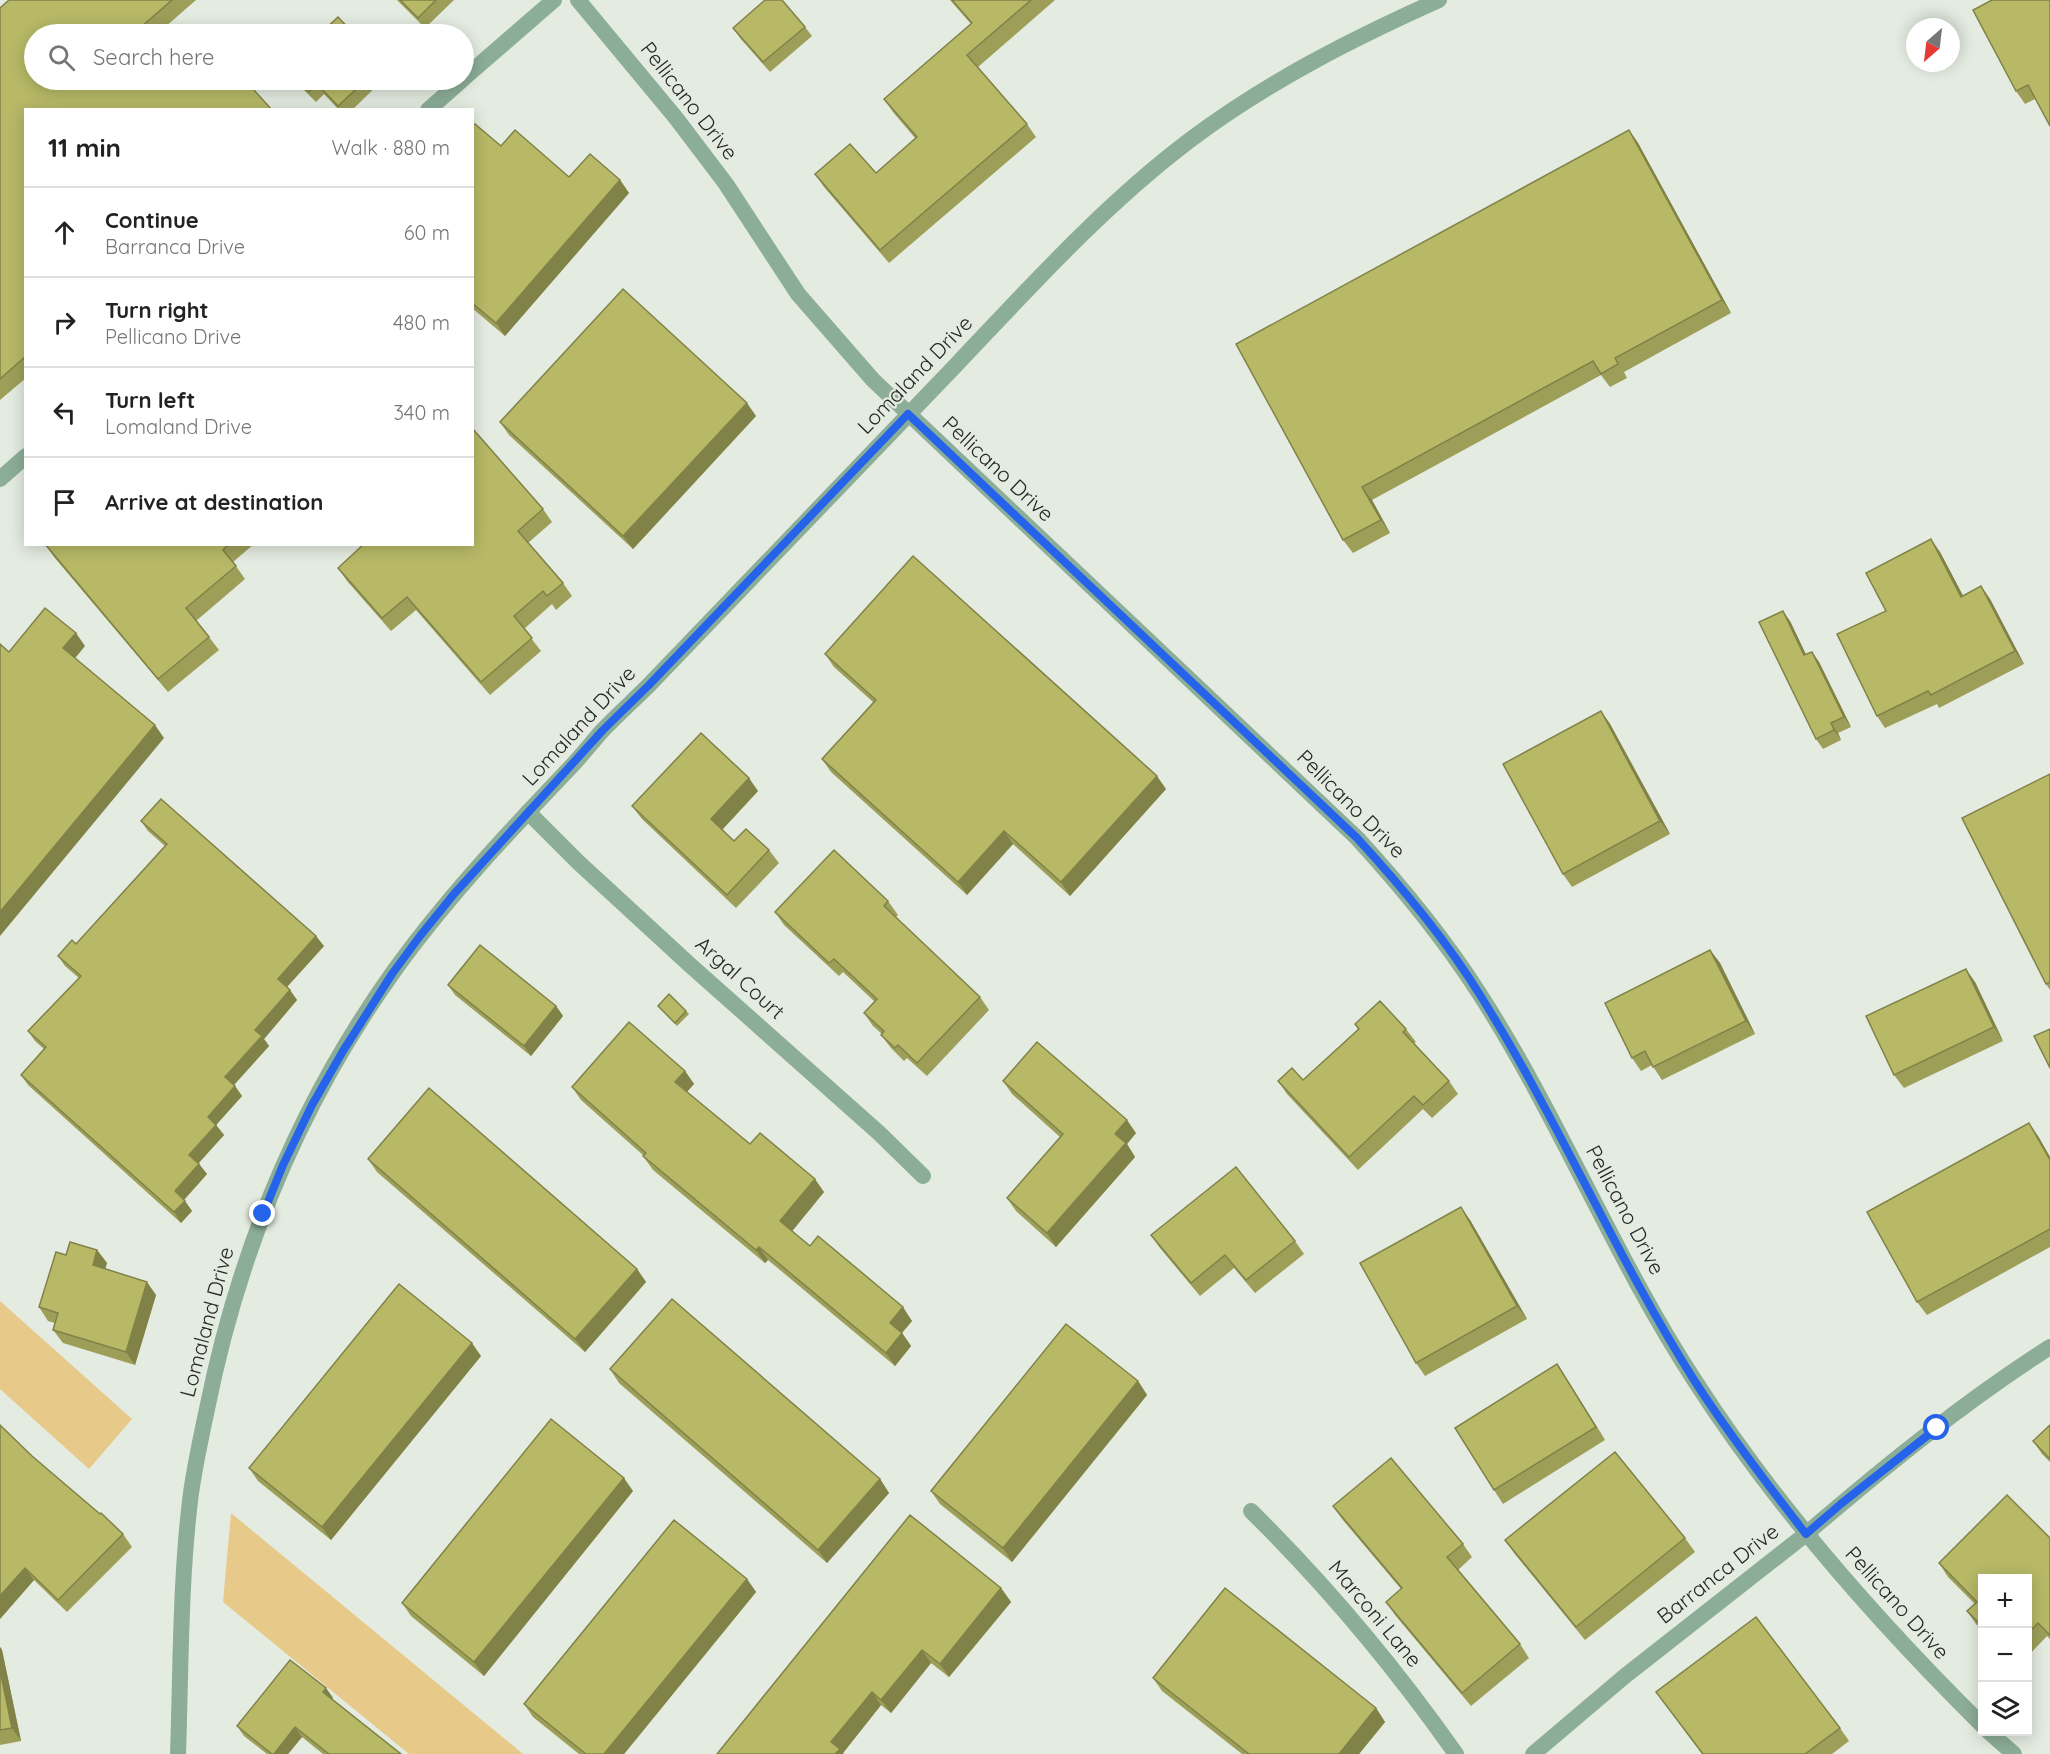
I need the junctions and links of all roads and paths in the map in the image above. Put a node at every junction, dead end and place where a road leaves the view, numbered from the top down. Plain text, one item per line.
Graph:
1 (554, 0) edge
2 (578, 0) edge
3 (1439, 0) edge
4 (474, 69) edge
5 (451, 90) edge
6 (430, 108) edge
7 (908, 414) junction
8 (24, 458) edge
9 (0, 479) edge
10 (528, 812) junction
11 (923, 1176) dead end
12 (2050, 1347) edge
13 (1251, 1511) dead end
14 (1806, 1534) junction
15 (1978, 1720) edge
16 (1994, 1736) edge
17 (178, 1754) edge
18 (1456, 1754) edge
19 (1533, 1754) edge
20 (2014, 1754) edge

1 - 4 street
2 - 7 street, Pellicano Drive
3 - 7 street, Lomaland Drive
5 - 6 street
7 - 10 street, Lomaland Drive
7 - 14 street, Pellicano Drive
8 - 9 street
10 - 11 street, Argal Court
10 - 17 street, Lomaland Drive
12 - 14 street, Barranca Drive
13 - 18 street, Marconi Lane
14 - 15 street, Pellicano Drive
14 - 19 street, Barranca Drive
16 - 20 street

